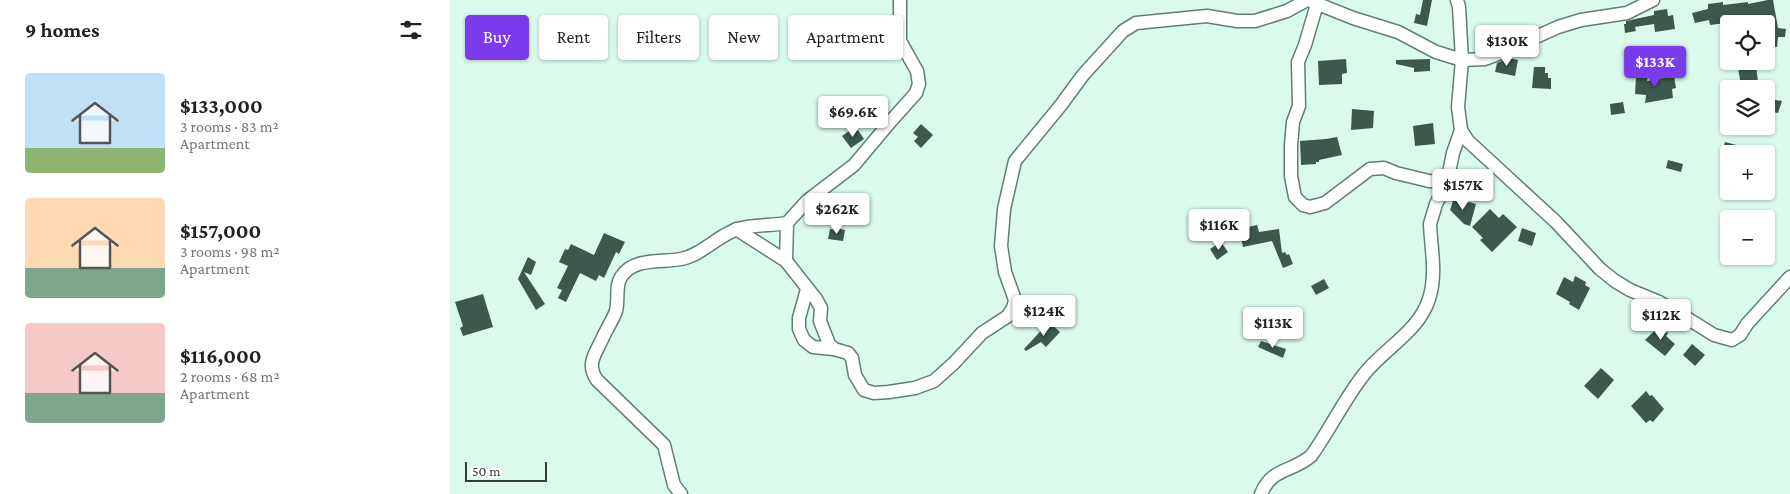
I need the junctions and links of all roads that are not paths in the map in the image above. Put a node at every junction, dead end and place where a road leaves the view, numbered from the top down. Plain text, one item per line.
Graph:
1 (900, 0) edge
2 (1457, 0) edge
3 (1653, 0) edge
4 (1311, 1) edge
5 (1462, 60) junction
6 (1460, 130) junction
7 (1447, 182) junction
8 (787, 223) junction
9 (736, 230) junction
10 (786, 261) junction
11 (1790, 277) edge
12 (807, 289) junction
13 (834, 349) junction
14 (681, 494) edge
15 (1261, 494) edge

1 - 8 street
2 - 5 street
3 - 5 street
4 - 5 street
4 - 7 street
4 - 13 street
5 - 6 street
6 - 7 street
6 - 11 street
7 - 15 street
8 - 9 street
8 - 10 street
9 - 10 street
9 - 14 street
10 - 12 street
12 - 13 street
12 - 13 street

